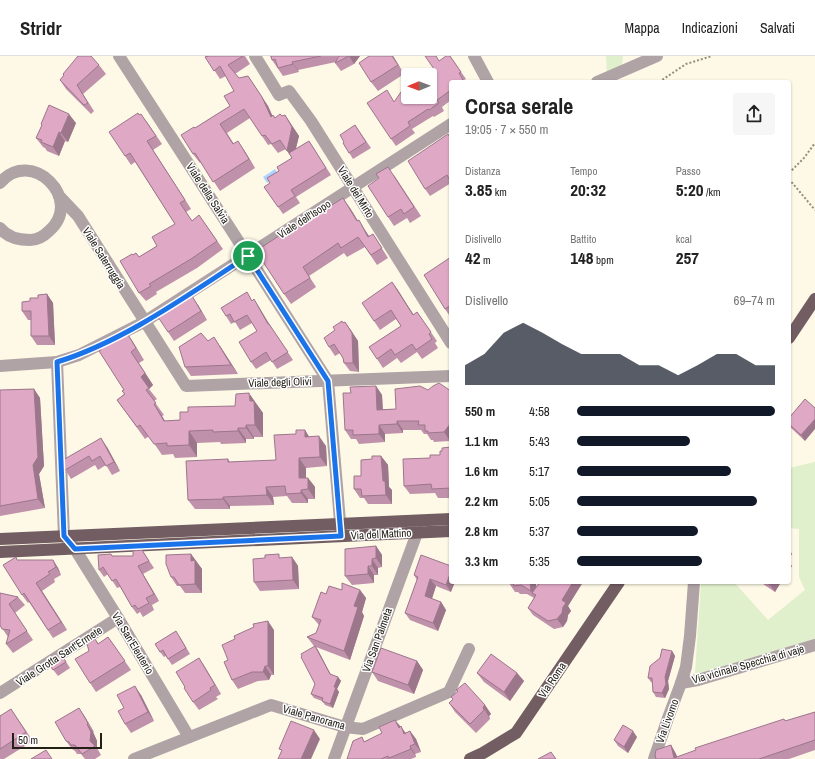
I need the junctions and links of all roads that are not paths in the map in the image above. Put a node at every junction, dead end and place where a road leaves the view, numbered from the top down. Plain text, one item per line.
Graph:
1 (119, 56) edge
2 (255, 56) edge
3 (474, 56) edge
4 (657, 56) edge
5 (487, 80) edge
6 (602, 80) edge
7 (449, 125) edge
8 (0, 183) edge
9 (353, 187) junction
10 (59, 196) junction
11 (0, 228) edge
12 (248, 256) junction
13 (815, 299) edge
14 (144, 322) junction
15 (791, 335) edge
16 (449, 340) edge
17 (57, 362) junction
18 (0, 366) edge
19 (449, 376) edge
20 (328, 381) junction
21 (449, 519) edge
22 (417, 527) junction
23 (341, 530) junction
24 (178, 531) junction
25 (449, 531) edge
26 (64, 536) junction
27 (0, 539) edge
28 (14, 539) junction
29 (178, 544) junction
30 (75, 549) junction
31 (0, 552) edge
32 (14, 552) junction
33 (0, 560) edge
34 (616, 584) edge
35 (694, 584) edge
36 (118, 618) junction
37 (815, 645) edge
38 (469, 649) dead end
39 (682, 683) junction
40 (0, 694) edge
41 (345, 727) junction
42 (189, 737) junction
43 (134, 759) edge
44 (334, 759) edge
45 (470, 759) edge
46 (654, 759) edge

1 - 12 street, Viale della Salvia
2 - 9 street, Viale del Mirto
3 - 5 street
4 - 6 street
7 - 9 street, Viale dell'Isopo
8 - 10 street, Viale Saterruggia
9 - 12 street, Viale dell'Isopo
9 - 16 street, Viale del Mirto
10 - 11 street
10 - 14 street, Viale Saterruggia
12 - 14 street, Viale dell'Isopo
12 - 20 street, Viale della Salvia
13 - 15 main road
14 - 17 street, Viale dell'Isopo
14 - 20 street, Viale degli Olivi
17 - 18 street, Viale dell'Isopo
17 - 26 street
19 - 20 street, Viale degli Olivi
20 - 23 street, Viale della Salvia
21 - 22 main road, Via del Mattino
22 - 23 main road, Via del Mattino
22 - 25 main road, Via del Mattino
22 - 41 street, Via San Palmeta
23 - 24 main road, Via del Mattino
23 - 29 main road, Via del Mattino
24 - 26 main road, Via del Mattino
24 - 29 street
26 - 28 main road, Via del Mattino
26 - 30 street, Via San'Eleuterio
27 - 28 main road, Via del Mattino
28 - 32 street
29 - 30 main road, Via del Mattino
30 - 32 main road, Via del Mattino
30 - 36 street, Via San'Eleuterio
31 - 32 main road, Via del Mattino
32 - 33 street
34 - 45 main road, Via Roma
35 - 39 street, Via Livorno
36 - 40 street, Viale Grotta Sant'Ermete
36 - 42 street, Via San'Eleuterio
37 - 39 street, Via vicinale Specchia di vaje
38 - 41 street, Viale Panorama
39 - 46 street, Via Livorno
41 - 42 street, Viale Panorama
41 - 44 street, Via San Palmeta
42 - 43 street, Viale Panorama

